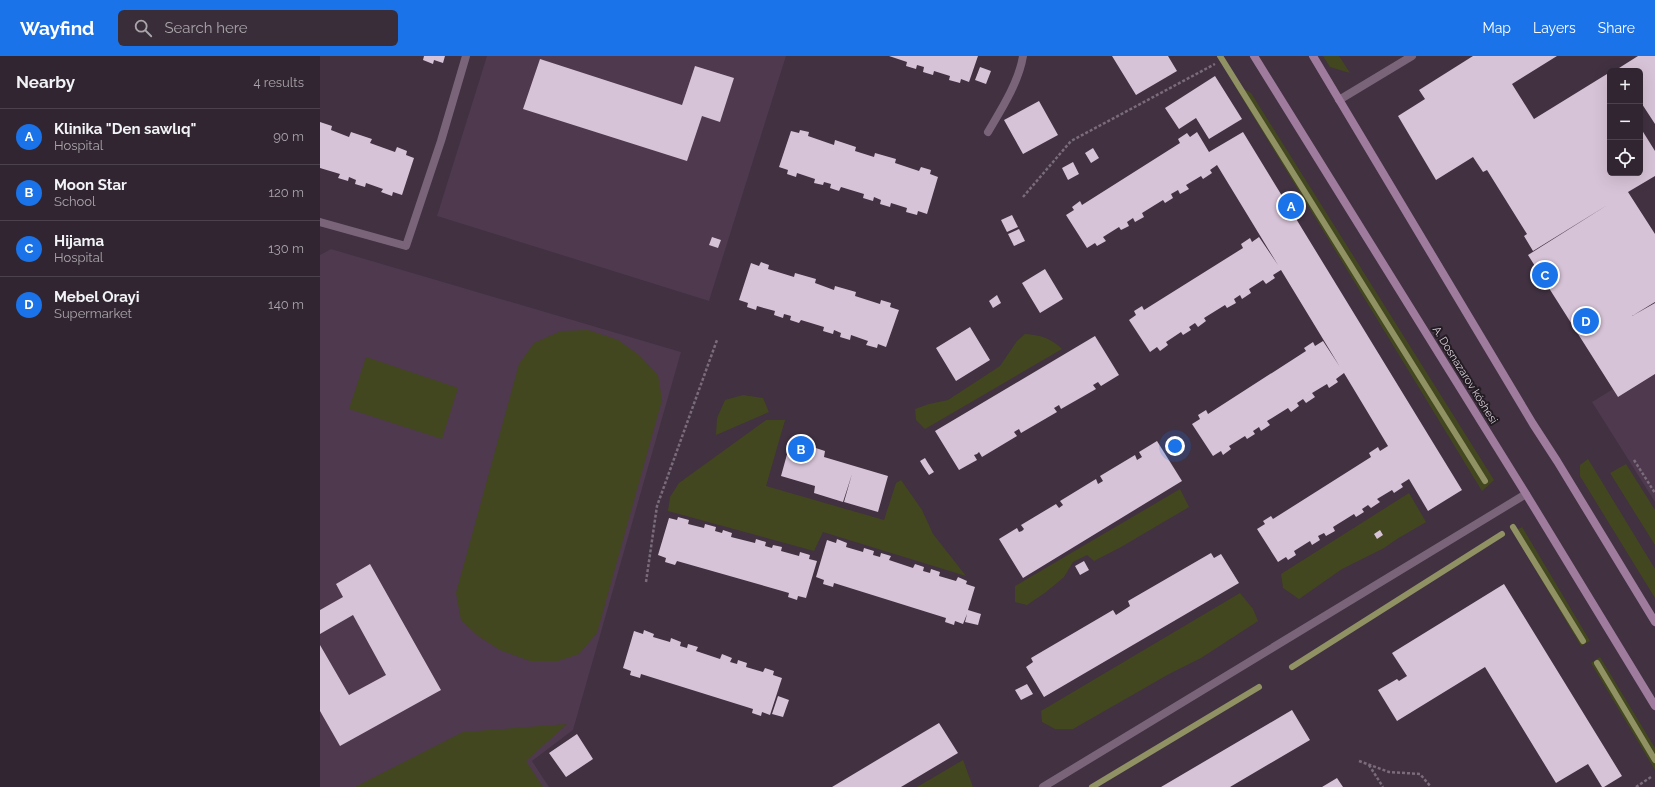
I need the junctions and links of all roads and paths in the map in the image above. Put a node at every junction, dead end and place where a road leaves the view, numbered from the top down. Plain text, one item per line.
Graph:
1 (466, 56) edge
2 (1023, 56) edge
3 (1254, 56) edge
4 (1312, 56) edge
5 (1412, 56) edge
6 (1215, 64) dead end
7 (1339, 100) junction
8 (988, 132) dead end
9 (1023, 197) dead end
10 (320, 222) edge
11 (717, 340) dead end
12 (1634, 460) dead end
13 (1655, 493) edge
14 (1526, 494) junction
15 (646, 582) dead end
16 (1655, 622) edge
17 (1655, 706) edge
18 (1359, 761) dead end
19 (1369, 765) junction
20 (1651, 777) dead end
21 (1043, 787) edge
22 (1383, 787) edge
23 (1431, 787) edge
24 (1636, 787) edge

1 - 10 street
2 - 8 street
3 - 14 main road, A. Dosnazarov kóshesi
4 - 7 main road
5 - 7 street
6 - 9 path
7 - 16 main road
11 - 15 path
12 - 13 path
14 - 17 main road, A. Dosnazarov kóshesi
14 - 21 street
18 - 19 path
19 - 22 path
19 - 23 path
20 - 24 path

